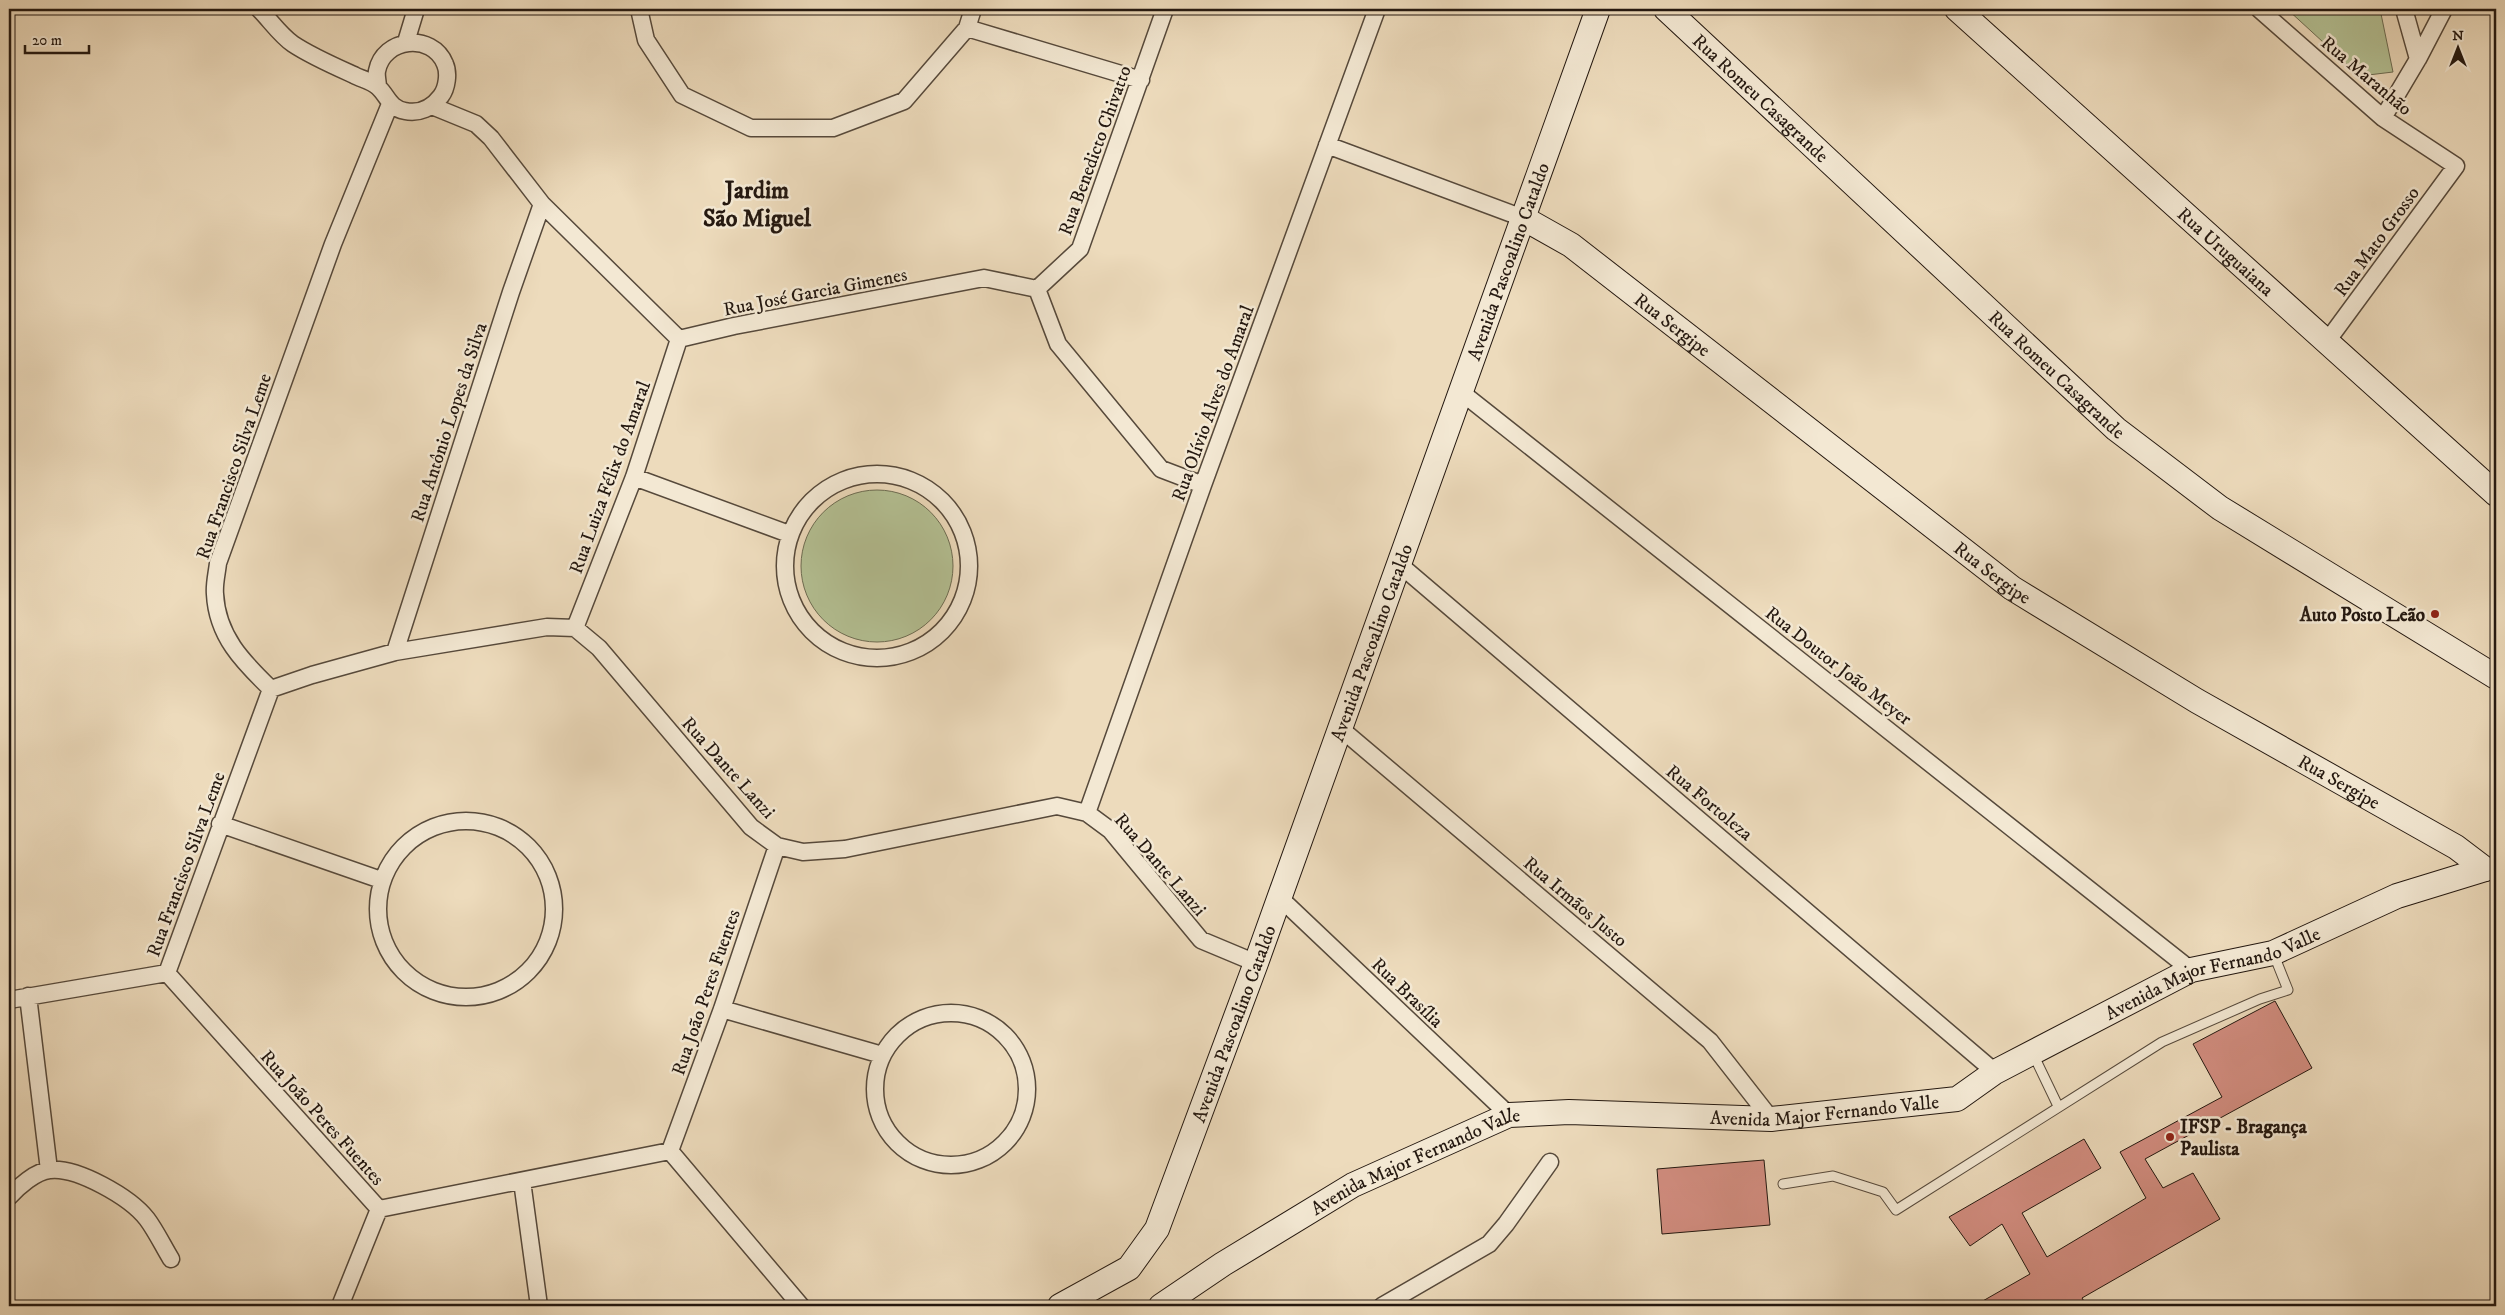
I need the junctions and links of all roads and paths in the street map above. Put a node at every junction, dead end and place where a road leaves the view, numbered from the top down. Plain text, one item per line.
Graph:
1 (259, 9) edge
2 (416, 9) edge
3 (639, 9) edge
4 (973, 9) edge
5 (1165, 9) edge
6 (1377, 9) edge
7 (1598, 9) edge
8 (1666, 9) edge
9 (1957, 9) edge
10 (2259, 9) edge
11 (2404, 9) edge
12 (2444, 9) edge
13 (968, 28) junction
14 (406, 42) junction
15 (2418, 59) junction
16 (1141, 80) junction
17 (378, 87) junction
18 (390, 104) junction
19 (432, 106) junction
20 (2383, 118) junction
21 (1328, 145) junction
22 (2456, 166) joint
23 (542, 204) junction
24 (1523, 218) junction
25 (1036, 289) junction
26 (679, 339) junction
27 (2328, 340) junction
28 (1461, 392) junction
29 (634, 477) junction
30 (1203, 486) junction
31 (2496, 494) edge
32 (789, 534) junction
33 (1399, 564) junction
34 (575, 628) junction
35 (395, 652) junction
36 (2496, 677) edge
37 (271, 688) junction
38 (1340, 728) junction
39 (1087, 812) junction
40 (220, 824) junction
41 (777, 846) junction
42 (2491, 873) edge
43 (381, 880) junction
44 (1280, 897) junction
45 (2273, 953) junction
46 (1256, 963) junction
47 (2192, 970) junction
48 (167, 973) junction
49 (28, 996) junction
50 (9, 1000) edge
51 (722, 1009) junction
52 (2033, 1054) junction
53 (882, 1055) junction
54 (1995, 1072) junction
55 (2058, 1106) junction
56 (1509, 1115) junction
57 (1772, 1119) junction
58 (670, 1151) junction
59 (1550, 1162) dead end
60 (49, 1170) junction
61 (522, 1181) junction
62 (1783, 1184) dead end
63 (9, 1197) edge
64 (379, 1209) junction
65 (171, 1259) dead end
66 (340, 1306) edge
67 (539, 1306) edge
68 (800, 1306) edge
69 (1060, 1306) edge
70 (1161, 1306) edge
71 (1382, 1306) edge

1 - 17 street
2 - 14 street
3 - 13 street
4 - 13 street
5 - 16 street, Rua Benedicto Chivatto
6 - 21 street, Rua Olívio Alves do Amaral
7 - 24 street, Avenida Pascoalino Cataldo
8 - 36 street, Rua Romeu Casagrande
9 - 27 street, Rua Uruguaiana
10 - 20 street, Rua Maranhão
11 - 15 street
12 - 15 street
13 - 16 street
14 - 17 street
14 - 19 street
15 - 20 street
16 - 25 street, Rua Benedicto Chivatto
17 - 18 street
18 - 19 street
18 - 37 street, Rua Francisco Silva Leme
19 - 23 street
20 - 22 street, Rua Maranhão
21 - 24 street
21 - 30 street, Rua Olívio Alves do Amaral
22 - 27 street, Rua Mato Grosso
23 - 26 street
23 - 35 street, Rua Antônio Lopes da Silva
24 - 28 street, Avenida Pascoalino Cataldo
24 - 42 street, Rua Sergipe
25 - 26 street, Rua José Garcia Gimenes
25 - 30 street
26 - 29 street, Rua Luiza Félix do Amaral
27 - 31 street, Rua Uruguaiana
28 - 33 street, Avenida Pascoalino Cataldo
28 - 47 street, Rua Doutor João Meyer
29 - 32 street
29 - 34 street, Rua Luiza Félix do Amaral
30 - 39 street, Rua Olívio Alves do Amaral
32 - 32 street
33 - 38 street, Avenida Pascoalino Cataldo
33 - 54 street, Rua Fortoleza
34 - 35 street
34 - 41 street, Rua Dante Lanzi
35 - 37 street
37 - 40 street, Rua Francisco Silva Leme
38 - 44 street, Avenida Pascoalino Cataldo
38 - 57 street, Rua Irmãos Justo
39 - 41 street, Rua Dante Lanzi
39 - 46 street, Rua Dante Lanzi
40 - 43 street
40 - 48 street, Rua Francisco Silva Leme
41 - 51 street, Rua João Peres Fuentes
42 - 45 street, Avenida Major Fernando Valle
43 - 43 street
44 - 46 street, Avenida Pascoalino Cataldo
44 - 56 street, Rua Brasília
45 - 47 street, Avenida Major Fernando Valle
45 - 55 lane
46 - 69 street, Avenida Pascoalino Cataldo
47 - 52 street, Avenida Major Fernando Valle
48 - 49 street
48 - 64 street, Rua João Peres Fuentes
49 - 50 street
49 - 60 street
51 - 53 street
51 - 58 street, Rua João Peres Fuentes
52 - 54 street, Avenida Major Fernando Valle
52 - 55 lane
53 - 53 street
54 - 57 street, Avenida Major Fernando Valle
55 - 62 lane
56 - 57 street, Avenida Major Fernando Valle
56 - 70 street, Avenida Major Fernando Valle
58 - 61 street, Rua João Peres Fuentes
58 - 68 street
59 - 71 street
60 - 63 street
60 - 65 street
61 - 64 street, Rua João Peres Fuentes
61 - 67 street
64 - 66 street

